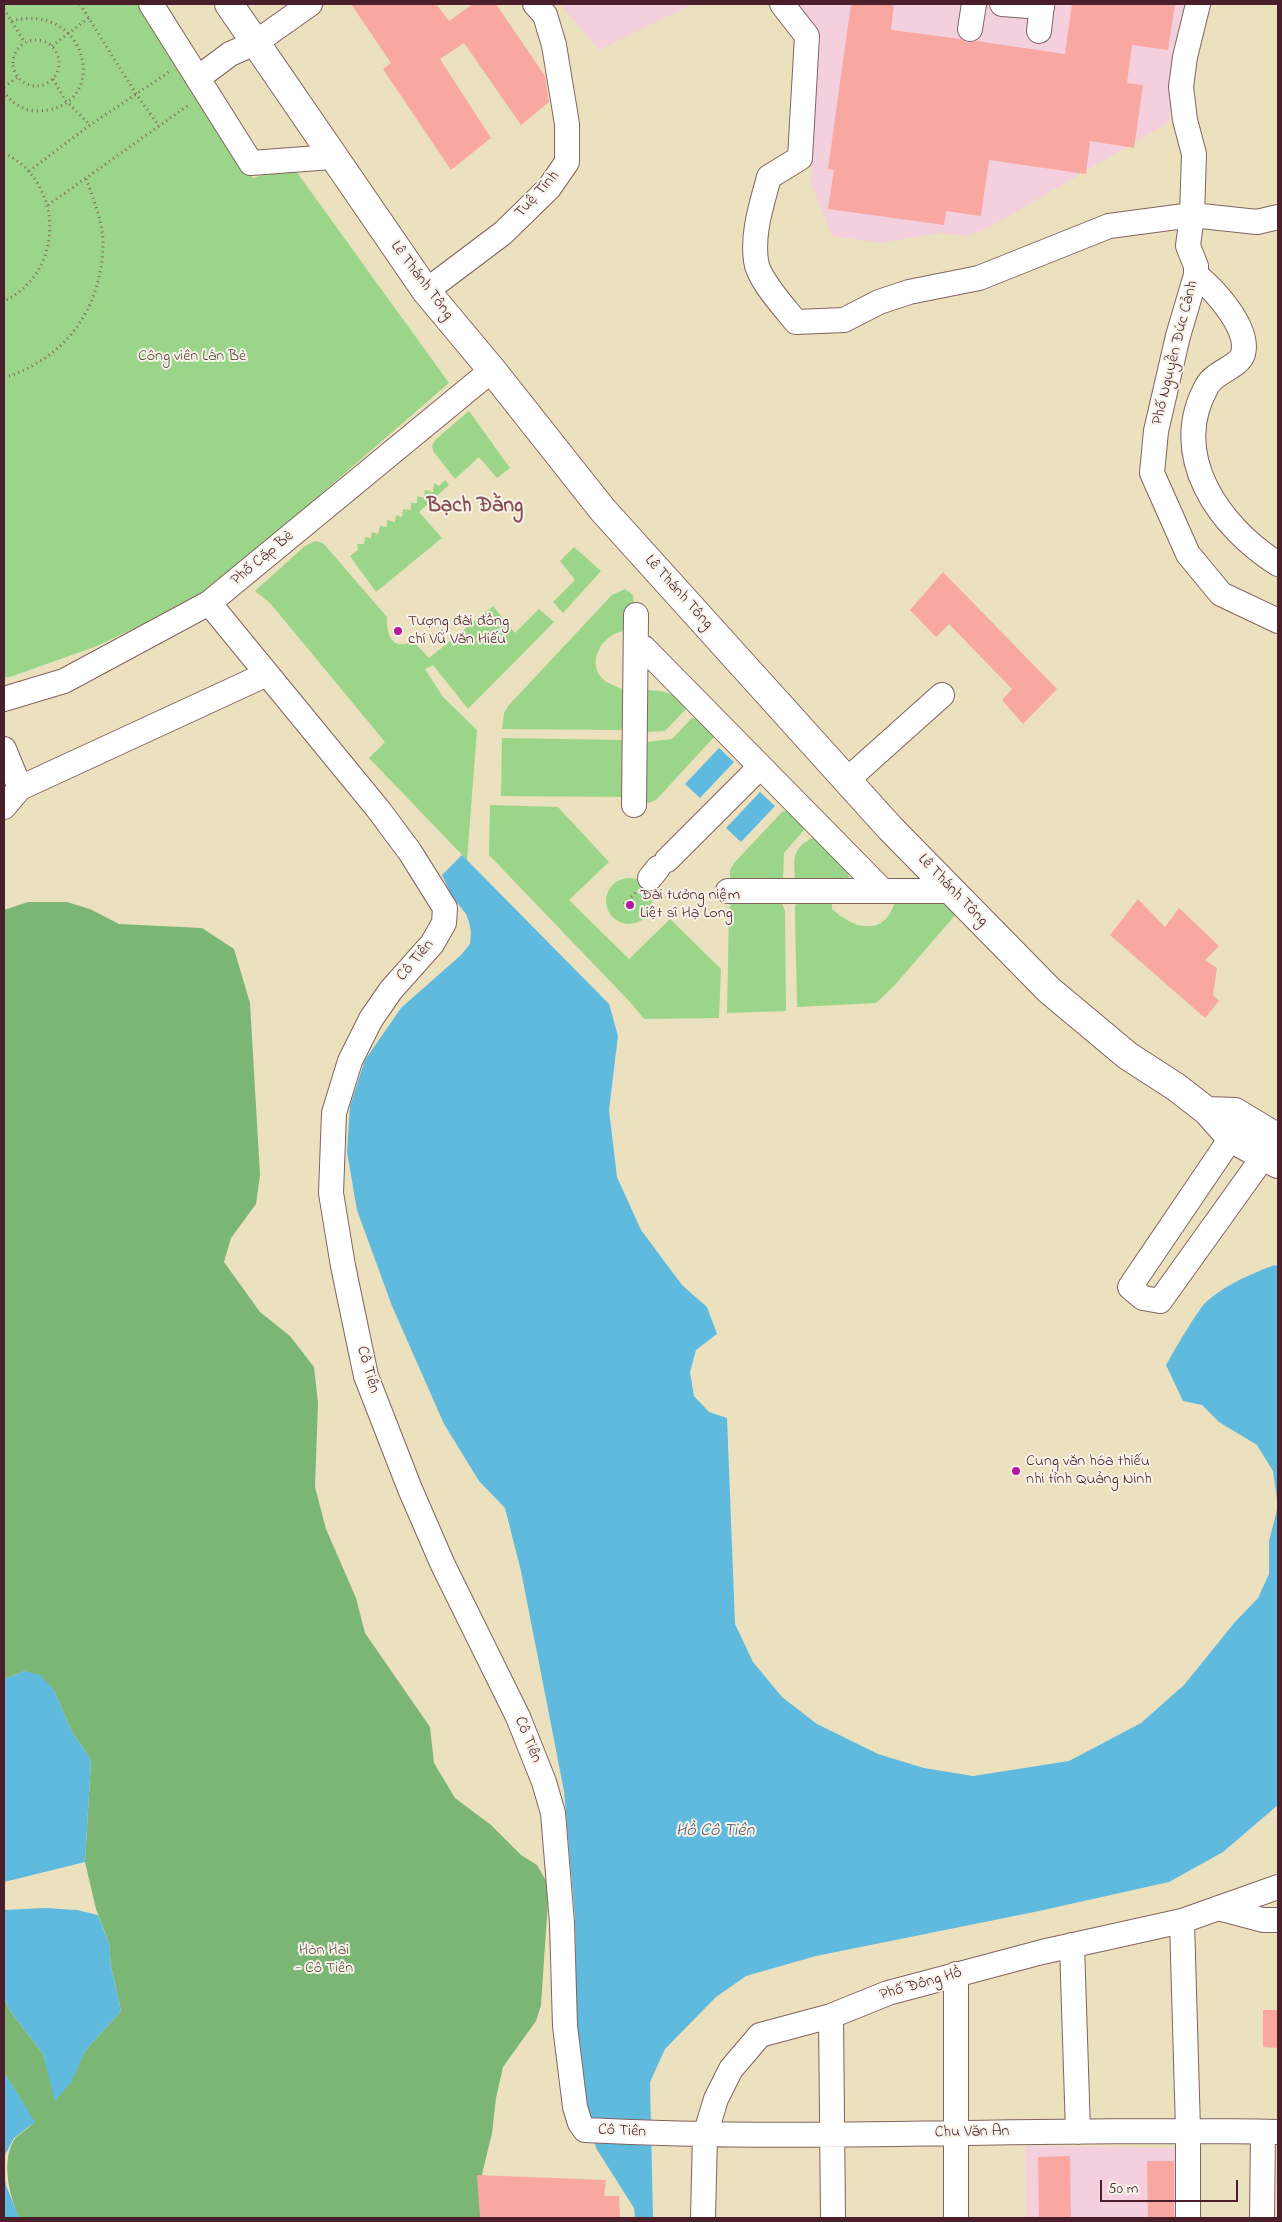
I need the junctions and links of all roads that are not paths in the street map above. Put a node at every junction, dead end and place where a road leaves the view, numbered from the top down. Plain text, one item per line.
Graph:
1 (151, 4) edge
2 (229, 4) edge
3 (310, 4) edge
4 (535, 4) edge
5 (782, 4) edge
6 (974, 4) edge
7 (1002, 4) edge
8 (1198, 4) edge
9 (1042, 5) edge
10 (970, 29) dead end
11 (1039, 31) dead end
12 (255, 43) junction
13 (197, 77) junction
14 (332, 157) junction
15 (1192, 215) junction
16 (1278, 217) edge
17 (1196, 275) junction
18 (426, 291) junction
19 (492, 370) junction
20 (1278, 564) edge
21 (209, 603) junction
22 (636, 616) dead end
23 (1278, 621) edge
24 (636, 644) junction
25 (267, 674) junction
26 (942, 695) dead end
27 (4, 699) edge
28 (4, 749) edge
29 (760, 766) junction
30 (847, 780) junction
31 (20, 788) junction
32 (634, 805) dead end
33 (4, 807) edge
34 (658, 869) dead end
35 (881, 889) junction
36 (728, 891) dead end
37 (951, 891) junction
38 (1239, 1129) junction
39 (1275, 1150) edge
40 (1278, 1887) edge
41 (1218, 1908) junction
42 (1182, 1920) junction
43 (1278, 1920) edge
44 (1072, 1944) junction
45 (956, 1974) junction
46 (831, 2016) junction
47 (1188, 2130) junction
48 (1078, 2132) junction
49 (1271, 2132) edge
50 (667, 2134) joint
51 (955, 2134) junction
52 (705, 2135) junction
53 (832, 2135) junction
54 (703, 2218) edge
55 (833, 2218) edge
56 (956, 2218) edge
57 (1188, 2218) edge
58 (1262, 2218) edge

1 - 13 street
2 - 12 main road, Lê Thánh Tông
3 - 12 street
4 - 18 street, Tuệ Tĩnh
5 - 15 street
6 - 10 street
7 - 9 street
8 - 15 street, Phố Nguyễn Đức Cảnh
9 - 11 street
12 - 13 street
12 - 14 main road, Lê Thánh Tông
13 - 14 street
14 - 18 main road, Lê Thánh Tông
15 - 16 street
15 - 17 street, Phố Nguyễn Đức Cảnh
17 - 20 street
17 - 23 street, Phố Nguyễn Đức Cảnh
18 - 19 main road, Lê Thánh Tông
19 - 21 street, Phố Cặp Bè
19 - 30 main road, Lê Thánh Tông
21 - 25 street, Cô Tiên
21 - 27 street, Phố Cặp Bè
22 - 24 street
24 - 29 street
24 - 32 street
25 - 31 street
25 - 50 street, Cô Tiên
26 - 30 street
28 - 31 street
29 - 34 street
29 - 35 street
30 - 37 main road, Lê Thánh Tông
31 - 33 street
35 - 36 street
35 - 37 street
37 - 38 main road, Lê Thánh Tông
38 - 39 main road, Lê Thánh Tông
38 - 39 street
40 - 41 street, Phố Đông Hồ
41 - 42 street, Phố Đông Hồ
41 - 43 street
42 - 44 street, Phố Đông Hồ
42 - 47 street
44 - 45 street, Phố Đông Hồ
44 - 48 street
45 - 46 street, Phố Đông Hồ
45 - 51 street
46 - 52 street, Phố Đông Hồ
46 - 53 street
47 - 48 street, Chu Văn An
47 - 49 street, Chu Văn An
47 - 57 street
48 - 51 street, Chu Văn An
49 - 58 street
50 - 52 street, Chu Văn An
51 - 53 street, Chu Văn An
51 - 56 street
52 - 53 street, Chu Văn An
52 - 54 street, Phố Đông Hồ
53 - 55 street

